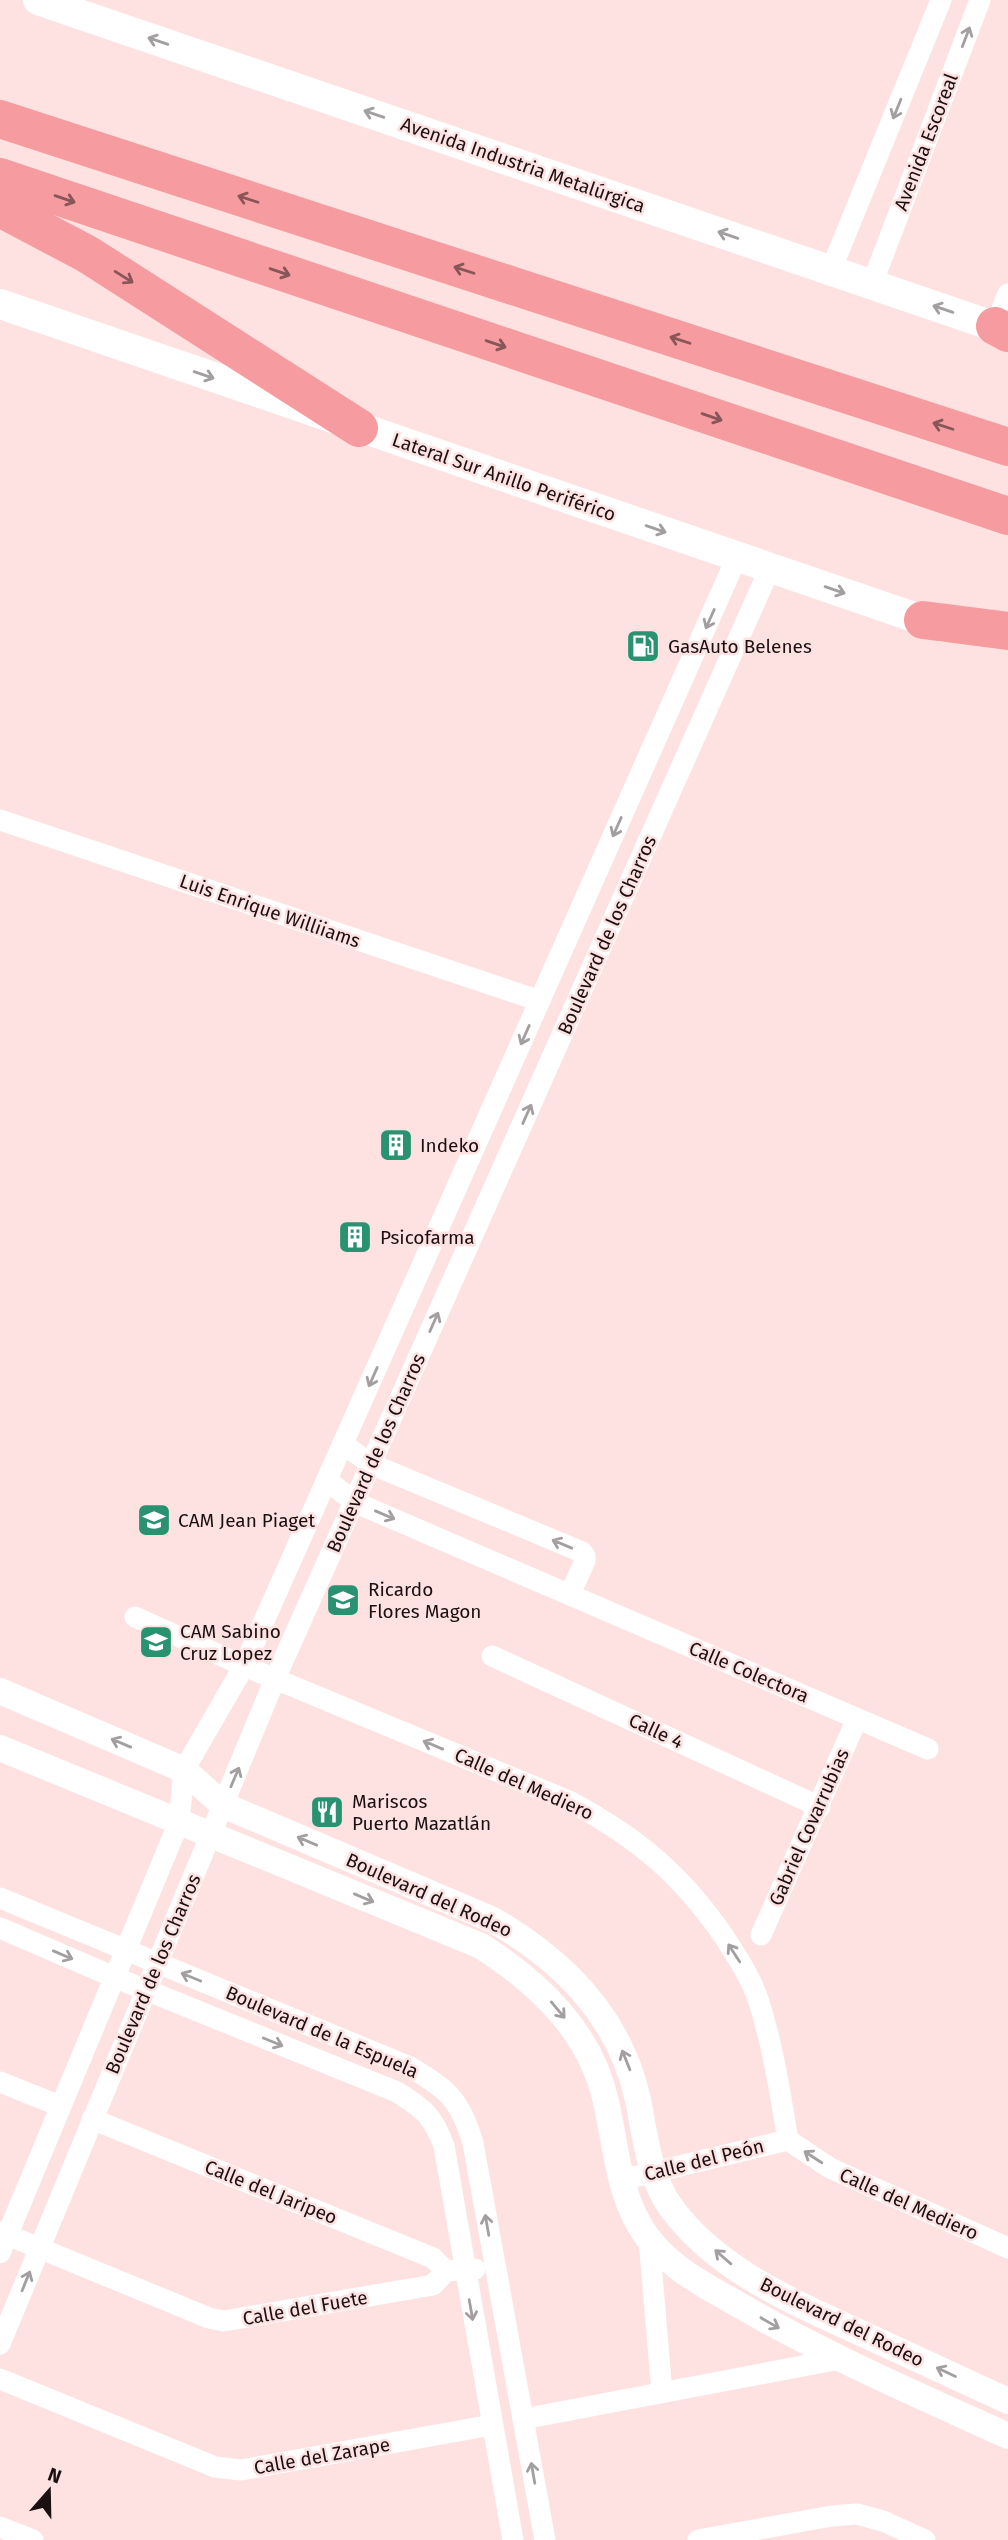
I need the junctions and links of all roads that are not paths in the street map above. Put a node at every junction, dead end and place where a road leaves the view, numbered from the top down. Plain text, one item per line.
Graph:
1 (38, 0) edge
2 (941, 0) edge
3 (980, 0) edge
4 (0, 118) edge
5 (0, 177) edge
6 (0, 208) edge
7 (831, 271) junction
8 (872, 284) junction
9 (0, 304) edge
10 (1005, 321) edge
11 (359, 428) junction
12 (1008, 447) edge
13 (1008, 516) edge
14 (737, 557) junction
15 (770, 568) junction
16 (923, 620) junction
17 (1008, 631) edge
18 (1008, 649) edge
19 (0, 820) edge
20 (540, 1001) junction
21 (343, 1444) junction
22 (371, 1464) junction
23 (327, 1480) junction
24 (354, 1502) junction
25 (570, 1594) junction
26 (135, 1617) dead end
27 (492, 1656) dead end
28 (244, 1666) junction
29 (275, 1679) junction
30 (0, 1691) edge
31 (857, 1718) junction
32 (0, 1748) edge
33 (928, 1749) dead end
34 (184, 1770) junction
35 (223, 1805) junction
36 (820, 1807) junction
37 (179, 1822) junction
38 (210, 1835) junction
39 (0, 1898) edge
40 (0, 1928) edge
41 (761, 1935) dead end
42 (125, 1950) junction
43 (157, 1963) junction
44 (114, 1977) junction
45 (146, 1990) junction
46 (0, 2082) edge
47 (60, 2106) junction
48 (92, 2119) junction
49 (788, 2140) junction
50 (653, 2173) junction
51 (621, 2180) junction
52 (649, 2239) junction
53 (2, 2240) edge
54 (39, 2248) junction
55 (1008, 2248) edge
56 (495, 2266) junction
57 (455, 2271) junction
58 (0, 2344) edge
59 (840, 2359) junction
60 (0, 2379) edge
61 (662, 2393) junction
62 (1008, 2401) edge
63 (523, 2419) junction
64 (492, 2425) junction
65 (1008, 2436) edge
66 (0, 2527) edge
67 (33, 2540) edge
68 (513, 2540) edge
69 (545, 2540) edge
70 (698, 2540) edge
71 (925, 2540) edge

7 -> 1 main road, Avenida Industria Metalúrgica
2 -> 7 street, Avenida Escoreal
8 -> 3 street, Avenida Escoreal
12 -> 4 highway
5 -> 13 highway
6 -> 11 highway
7 - 8 main road, Avenida Industria Metalúrgica
10 -> 8 main road, Avenida Industria Metalúrgica
9 -> 11 main road, Lateral Sur Anillo Periférico
11 -> 14 main road, Lateral Sur Anillo Periférico
14 - 15 main road, Lateral Sur Anillo Periférico
14 -> 20 street, Boulevard de los Charros
15 -> 16 main road, Lateral Sur Anillo Periférico
22 -> 15 street, Boulevard de los Charros
16 - 17 highway
16 - 18 main road, Lateral Sur Anillo Periférico
19 - 20 street, Luis Enrique Williiams
20 -> 21 street, Boulevard de los Charros
21 - 22 street
21 - 23 street, Boulevard de los Charros
22 - 24 street, Boulevard de los Charros
25 -> 22 street
23 - 24 street, Calle Colectora
23 - 28 street, Boulevard de los Charros
24 -> 25 street, Calle Colectora
24 - 29 street, Boulevard de los Charros
25 - 31 street, Calle Colectora
26 - 28 street, Calle del Mediero
27 - 36 street, Calle 4
28 - 29 street, Calle del Mediero
28 - 34 street, Boulevard de los Charros
35 -> 29 street, Boulevard de los Charros
49 -> 29 street, Calle del Mediero
34 -> 30 street, Boulevard del Rodeo
31 - 33 street, Calle Colectora
31 - 36 street, Gabriel Covarrubias
32 - 37 street, Boulevard del Rodeo
34 - 35 street, Boulevard del Rodeo
34 - 37 street, Boulevard de los Charros
35 - 38 street, Boulevard de los Charros
50 -> 35 street, Boulevard del Rodeo
36 - 41 street, Gabriel Covarrubias
37 - 38 street, Boulevard del Rodeo
37 - 42 street, Boulevard de los Charros
38 - 43 street, Boulevard de los Charros
38 -> 51 street, Boulevard del Rodeo
39 - 42 street, Boulevard de la Espuela
40 -> 44 street, Boulevard de la Espuela
42 - 43 street, Boulevard de la Espuela
42 - 44 street, Boulevard de los Charros
43 - 45 street, Boulevard de los Charros
56 -> 43 street, Boulevard de la Espuela
44 - 45 street, Boulevard de la Espuela
44 - 47 street, Boulevard de los Charros
45 - 48 street, Boulevard de los Charros
45 -> 57 street, Boulevard de la Espuela
46 - 47 street
47 - 53 street, Boulevard de los Charros
48 - 54 street, Boulevard de los Charros
48 - 57 street, Calle del Jaripeo
49 - 50 street, Calle del Peón
55 -> 49 street, Calle del Mediero
50 - 51 street, Calle del Peón
62 -> 50 street, Boulevard del Rodeo
51 - 52 street, Boulevard del Rodeo
52 -> 59 street, Boulevard del Rodeo
52 - 61 street, Boulevard del Rodeo
53 - 54 street, Calle del Fuete
54 - 57 street, Calle del Fuete
58 -> 54 street, Boulevard de los Charros
56 - 57 street, Calle del Fuete
56 - 63 street, Boulevard de la Espuela
57 -> 64 street, Boulevard de la Espuela
59 - 61 street
59 - 65 street, Boulevard del Rodeo
60 - 64 street, Calle del Zarape
61 - 63 street
69 -> 63 street, Boulevard de la Espuela
64 - 68 street, Boulevard de la Espuela
66 - 67 street
70 - 71 street

